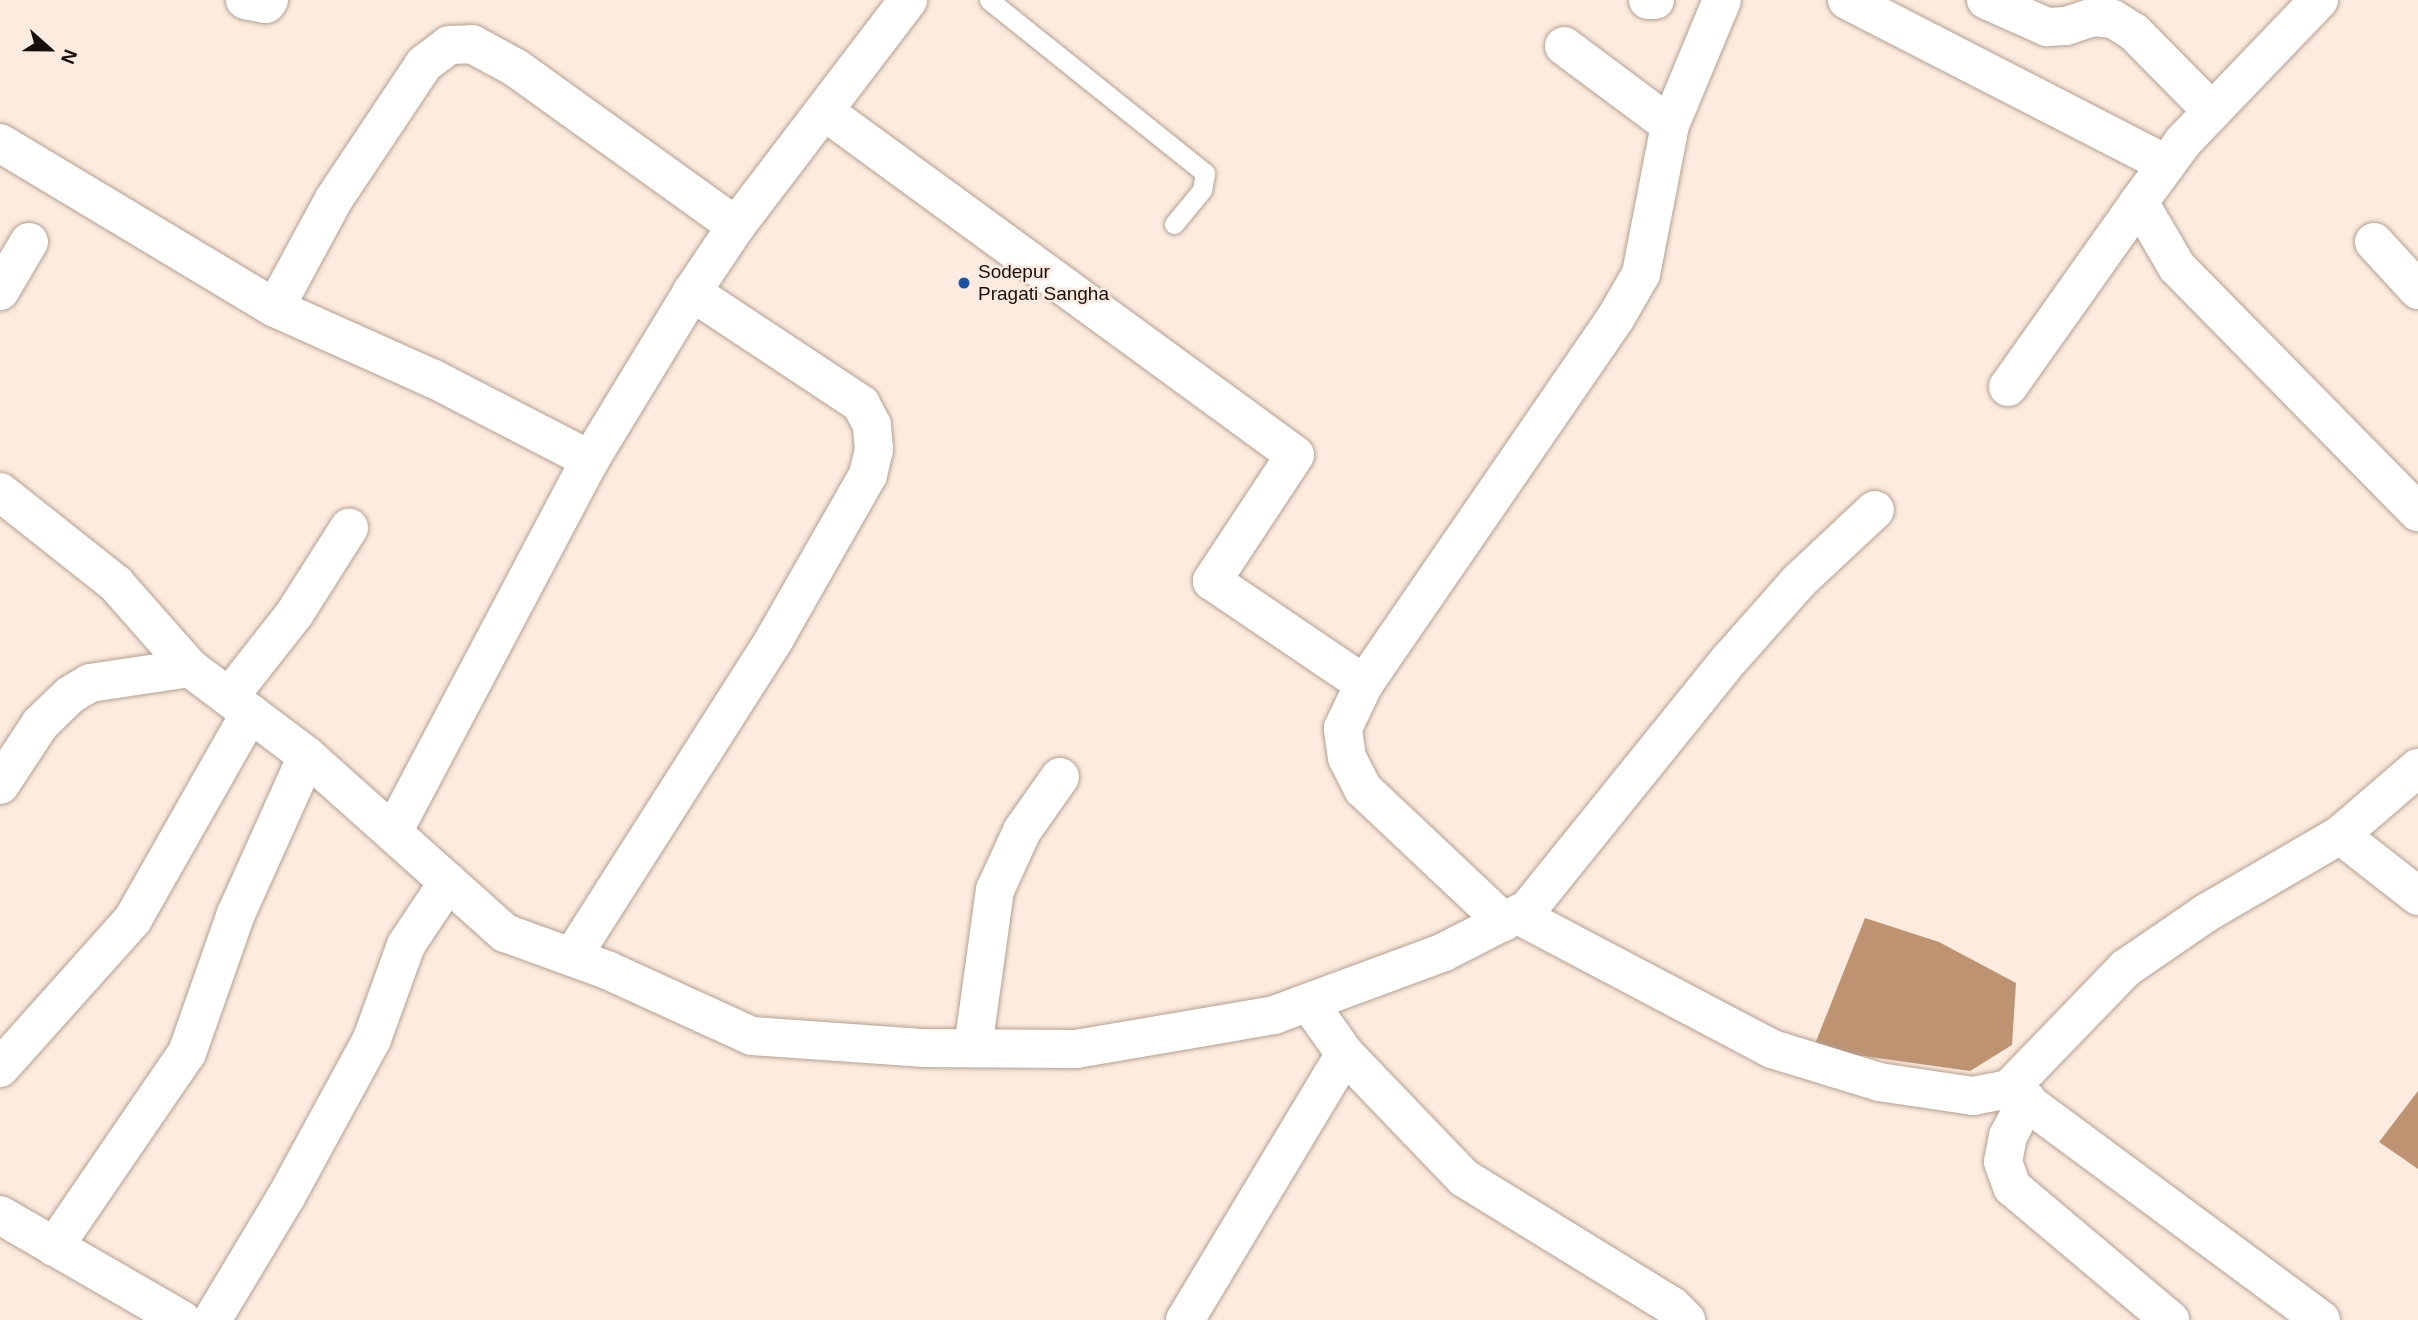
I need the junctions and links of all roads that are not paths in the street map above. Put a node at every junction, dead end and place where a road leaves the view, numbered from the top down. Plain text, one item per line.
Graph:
1 (245, 0) edge
2 (269, 0) edge
3 (908, 0) edge
4 (989, 0) edge
5 (1648, 0) edge
6 (1655, 0) edge
7 (1722, 0) edge
8 (1847, 0) edge
9 (1986, 0) edge
10 (2306, 5) edge
11 (1564, 46) dead end
12 (824, 111) junction
13 (2212, 111) junction
14 (1670, 125) junction
15 (0, 143) edge
16 (2166, 164) junction
17 (2138, 202) junction
18 (1174, 224) dead end
19 (736, 226) junction
20 (29, 242) dead end
21 (2374, 242) dead end
22 (2418, 290) edge
23 (0, 291) edge
24 (692, 292) junction
25 (275, 308) junction
26 (2008, 387) dead end
27 (590, 460) junction
28 (0, 492) edge
29 (1875, 510) dead end
30 (2418, 512) edge
31 (349, 528) dead end
32 (190, 668) junction
33 (1364, 684) junction
34 (239, 705) junction
35 (307, 756) junction
36 (2418, 768) edge
37 (1060, 777) dead end
38 (0, 785) edge
39 (393, 832) junction
40 (2340, 835) junction
41 (448, 882) junction
42 (2418, 896) edge
43 (1511, 918) junction
44 (572, 957) junction
45 (1309, 1003) junction
46 (973, 1048) junction
47 (1345, 1054) junction
48 (0, 1068) edge
49 (2018, 1094) junction
50 (4, 1227) edge
51 (54, 1247) junction
52 (212, 1318) edge
53 (1185, 1320) edge
54 (1686, 1320) edge
55 (2170, 1320) edge
56 (2320, 1320) edge

1 - 2 street
3 - 12 street
4 - 18 lane
5 - 6 street
7 - 14 street
8 - 16 street
9 - 13 street
10 - 13 street
11 - 14 street
12 - 19 street
12 - 33 street
13 - 16 street
14 - 33 street
15 - 25 street
16 - 17 street
17 - 26 street
17 - 30 street
19 - 24 street
19 - 25 street
20 - 23 street
21 - 22 street
24 - 27 street
24 - 44 street
25 - 27 street
27 - 39 street
28 - 32 street
29 - 43 street
31 - 34 street
32 - 34 street
32 - 38 street
33 - 43 street
34 - 35 street
34 - 48 street
35 - 39 street
35 - 51 street
36 - 40 street
37 - 46 street
39 - 41 street
40 - 42 street
40 - 49 street
41 - 44 street
41 - 52 street
43 - 45 street
43 - 49 street
44 - 46 street
45 - 46 street
45 - 47 street
47 - 53 street
47 - 54 street
49 - 55 street
49 - 56 street
50 - 51 street
51 - 52 street

